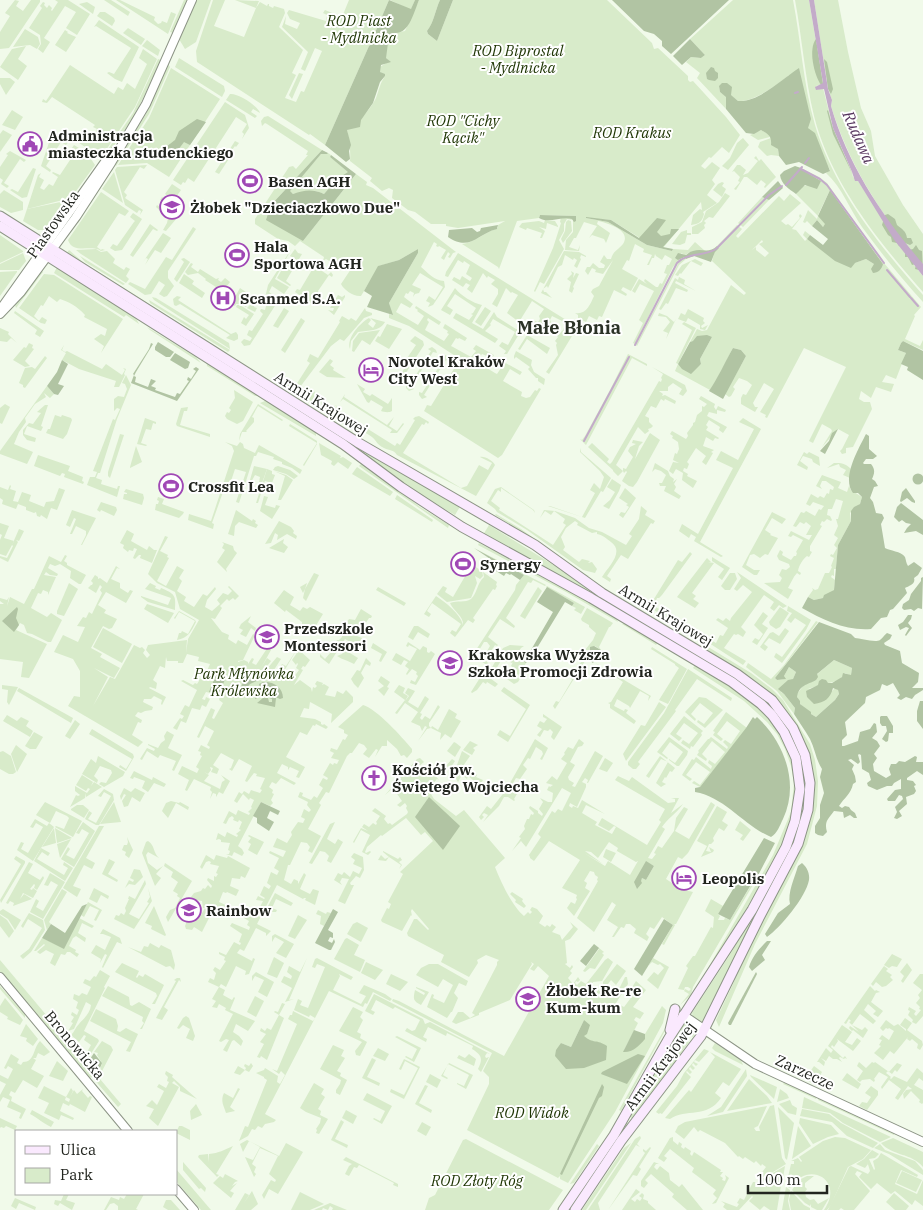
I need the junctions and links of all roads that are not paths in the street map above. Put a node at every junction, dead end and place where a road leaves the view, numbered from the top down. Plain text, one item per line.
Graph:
1 (192, 0) edge
2 (0, 216) edge
3 (0, 226) edge
4 (47, 251) junction
5 (0, 312) edge
6 (0, 977) edge
7 (675, 1009) dead end
8 (683, 1015) junction
9 (704, 1030) junction
10 (669, 1038) junction
11 (127, 1130) edge
12 (923, 1142) edge
13 (178, 1191) edge
14 (194, 1210) edge
15 (563, 1210) edge
16 (575, 1210) edge

1 - 4 street, Piastowska
2 - 4 main road
3 - 4 main road
4 - 5 street, Piastowska
4 - 8 main road, Armii Krajowej
4 - 9 main road, Armii Krajowej
6 - 11 street, Bronowicka
7 - 10 main road
8 - 9 street, Zarzecze
8 - 10 main road, Armii Krajowej
9 - 12 street, Zarzecze
9 - 16 main road, Armii Krajowej
10 - 15 main road, Armii Krajowej
13 - 14 street

